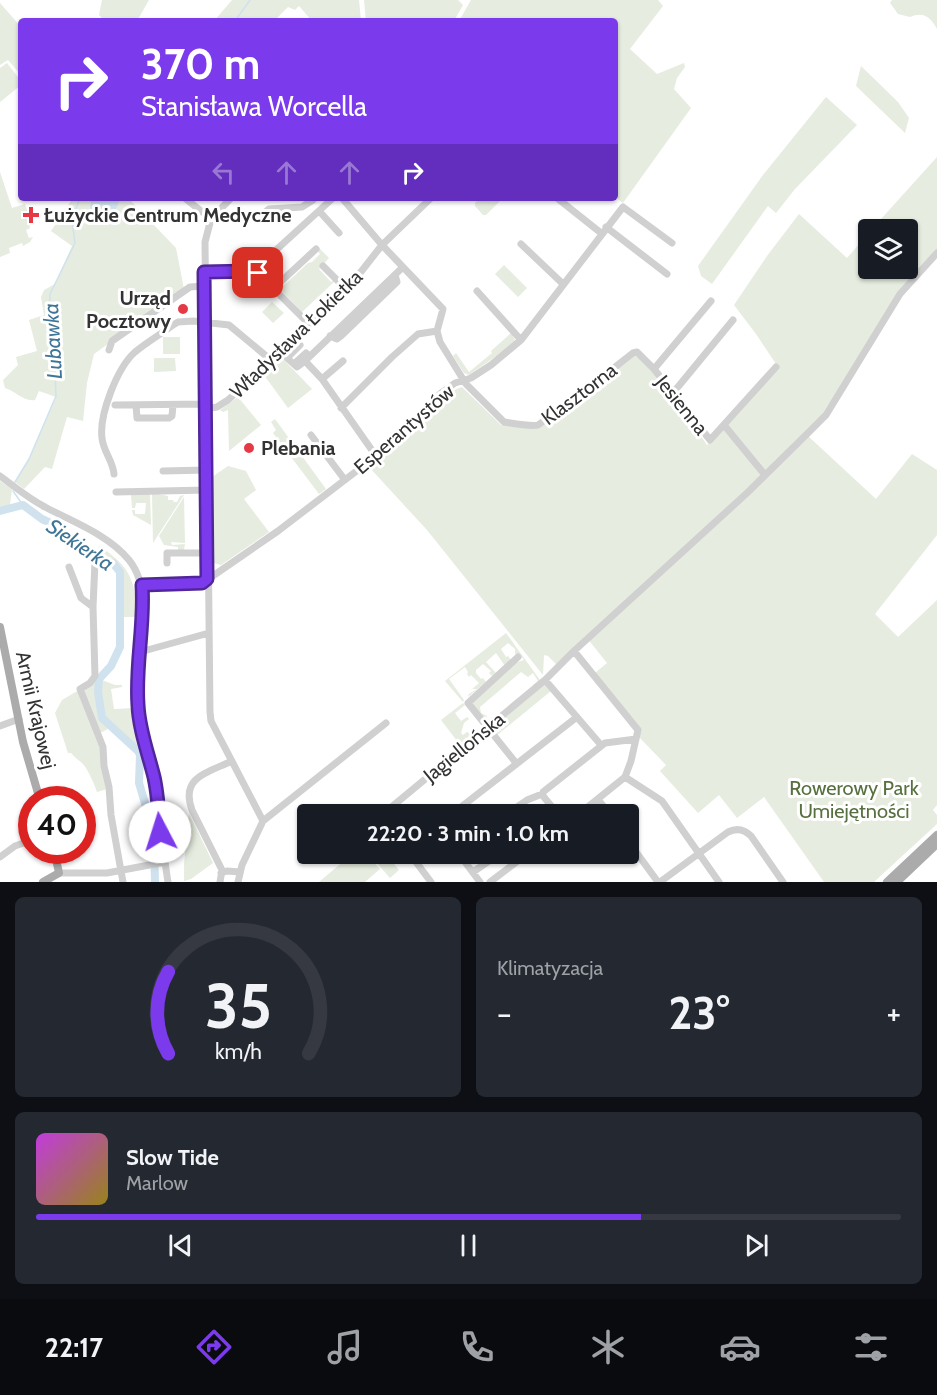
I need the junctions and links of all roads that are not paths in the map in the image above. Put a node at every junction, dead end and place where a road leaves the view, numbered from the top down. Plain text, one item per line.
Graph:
1 (190, 201) edge
2 (228, 201) edge
3 (310, 201) edge
4 (314, 201) edge
5 (330, 201) edge
6 (345, 201) edge
7 (427, 201) edge
8 (561, 201) edge
9 (321, 210) junction
10 (211, 219) junction
11 (257, 219) dead end
12 (604, 230) junction
13 (339, 233) dead end
14 (672, 243) dead end
15 (521, 244) dead end
16 (382, 245) junction
17 (316, 249) dead end
18 (937, 253) edge
19 (323, 266) dead end
20 (403, 267) junction
21 (253, 271) junction
22 (204, 272) junction
23 (667, 274) dead end
24 (563, 284) junction
25 (204, 286) junction
26 (274, 288) junction
27 (346, 289) junction
28 (477, 291) dead end
29 (711, 301) dead end
30 (733, 320) dead end
31 (205, 322) junction
32 (309, 324) junction
33 (437, 331) junction
34 (521, 340) junction
35 (300, 345) dead end
36 (109, 350) dead end
37 (637, 352) joint
38 (307, 359) junction
39 (271, 360) junction
40 (343, 361) dead end
41 (296, 362) dead end
42 (776, 367) dead end
43 (654, 369) junction
44 (468, 379) junction
45 (323, 381) junction
46 (673, 393) junction
47 (115, 405) dead end
48 (136, 405) junction
49 (173, 405) junction
50 (206, 407) junction
51 (341, 408) junction
52 (724, 425) junction
53 (311, 435) dead end
54 (376, 456) junction
55 (207, 470) junction
56 (163, 471) dead end
57 (114, 474) dead end
58 (765, 475) junction
59 (0, 476) edge
60 (345, 480) junction
61 (207, 490) junction
62 (116, 492) dead end
63 (208, 553) junction
64 (95, 562) dead end
65 (167, 564) dead end
66 (69, 567) dead end
67 (207, 579) junction
68 (142, 585) junction
69 (93, 607) junction
70 (0, 627) edge
71 (209, 633) junction
72 (574, 651) junction
73 (140, 652) junction
74 (518, 657) dead end
75 (545, 680) junction
76 (577, 717) junction
77 (19, 719) junction
78 (386, 723) dead end
79 (0, 726) edge
80 (488, 728) junction
81 (636, 739) junction
82 (602, 745) junction
83 (231, 761) junction
84 (516, 764) junction
85 (625, 777) junction
86 (36, 786) edge
87 (542, 794) junction
88 (598, 800) junction
89 (395, 804) edge
90 (465, 804) edge
91 (521, 804) edge
92 (548, 804) edge
93 (593, 804) edge
94 (601, 804) edge
95 (263, 821) junction
96 (937, 836) edge
97 (18, 845) edge
98 (936, 847) edge
99 (698, 853) junction
100 (639, 856) edge
101 (0, 858) edge
102 (162, 863) junction
103 (56, 864) edge
104 (418, 864) edge
105 (467, 864) edge
106 (485, 864) edge
107 (514, 864) edge
108 (122, 871) junction
109 (240, 872) junction
110 (473, 872) junction
111 (58, 873) junction
112 (221, 873) junction
113 (43, 882) edge
114 (123, 882) edge
115 (168, 882) edge
116 (219, 882) edge
117 (238, 882) edge
118 (431, 882) edge
119 (480, 882) edge
120 (490, 882) edge
121 (659, 882) edge
122 (719, 882) edge
123 (783, 882) edge
124 (887, 882) edge
125 (897, 882) edge

1 - 10 street
2 - 10 street
3 - 11 street
4 - 9 street
5 - 9 street
6 - 16 street
7 - 16 street, Władysława Łokietka
8 - 12 street
9 - 13 street
9 - 21 street
10 - 22 street
12 - 14 street, Esperantystów
12 - 23 street
12 - 24 street, Esperantystów
15 - 24 street
16 - 20 street
16 - 27 street, Władysława Łokietka
17 - 26 street
18 - 58 street, Jagiellońska
19 - 27 street
20 - 33 street
20 - 38 street
21 - 22 street
21 - 26 street
22 - 25 street
24 - 34 street, Esperantystów
25 - 31 street
25 - 36 street
26 - 32 street
27 - 32 street, Władysława Łokietka
28 - 34 street
29 - 43 street
30 - 46 street
31 - 39 street
31 - 50 street
31 - 57 street
32 - 39 street, Władysława Łokietka
33 - 44 street, Klasztorna
33 - 51 street
34 - 44 street, Esperantystów
35 - 38 street
37 - 43 street, Jesienna
37 - 44 street, Klasztorna
38 - 41 street
38 - 45 street
39 - 50 street, Władysława Łokietka
40 - 45 street
42 - 52 street, Jesienna
43 - 46 street, Jesienna
44 - 54 street, Esperantystów
45 - 51 street
46 - 52 street, Jesienna
47 - 48 street
48 - 49 street
48 - 49 street
49 - 50 street
50 - 55 street
51 - 54 street
52 - 58 street
53 - 60 street, Esperantystów
54 - 60 street, Esperantystów
55 - 56 street
55 - 61 street
58 - 72 street, Jagiellońska
59 - 68 street
60 - 67 street, Esperantystów
61 - 62 street
61 - 63 street
63 - 65 street
63 - 67 street
64 - 69 street
66 - 69 street
67 - 68 street
67 - 71 street
68 - 73 street
69 - 108 street
70 - 77 main road, Armii Krajowej
71 - 73 street
71 - 83 street
72 - 75 street, Jagiellońska
72 - 81 street
73 - 102 street
74 - 80 street
75 - 76 street
75 - 80 street, Jagiellońska
76 - 82 street
76 - 84 street
77 - 79 street
77 - 86 main road, Armii Krajowej
78 - 95 street
80 - 84 street
80 - 89 street, Jagiellońska
81 - 82 street
81 - 85 street
82 - 87 street
83 - 95 street
83 - 112 street
84 - 90 street
85 - 88 street
85 - 99 street
87 - 91 street
87 - 92 street
88 - 93 street
88 - 94 street
95 - 109 street
96 - 124 main road
97 - 101 street
98 - 125 main road
99 - 121 street
99 - 122 street
99 - 123 street
100 - 121 street
102 - 108 street
102 - 115 street
103 - 111 main road
104 - 118 street
105 - 110 street
106 - 110 street
107 - 120 street
108 - 111 street
108 - 114 street
109 - 112 street
109 - 117 street
110 - 119 street
111 - 113 main road
112 - 116 street

